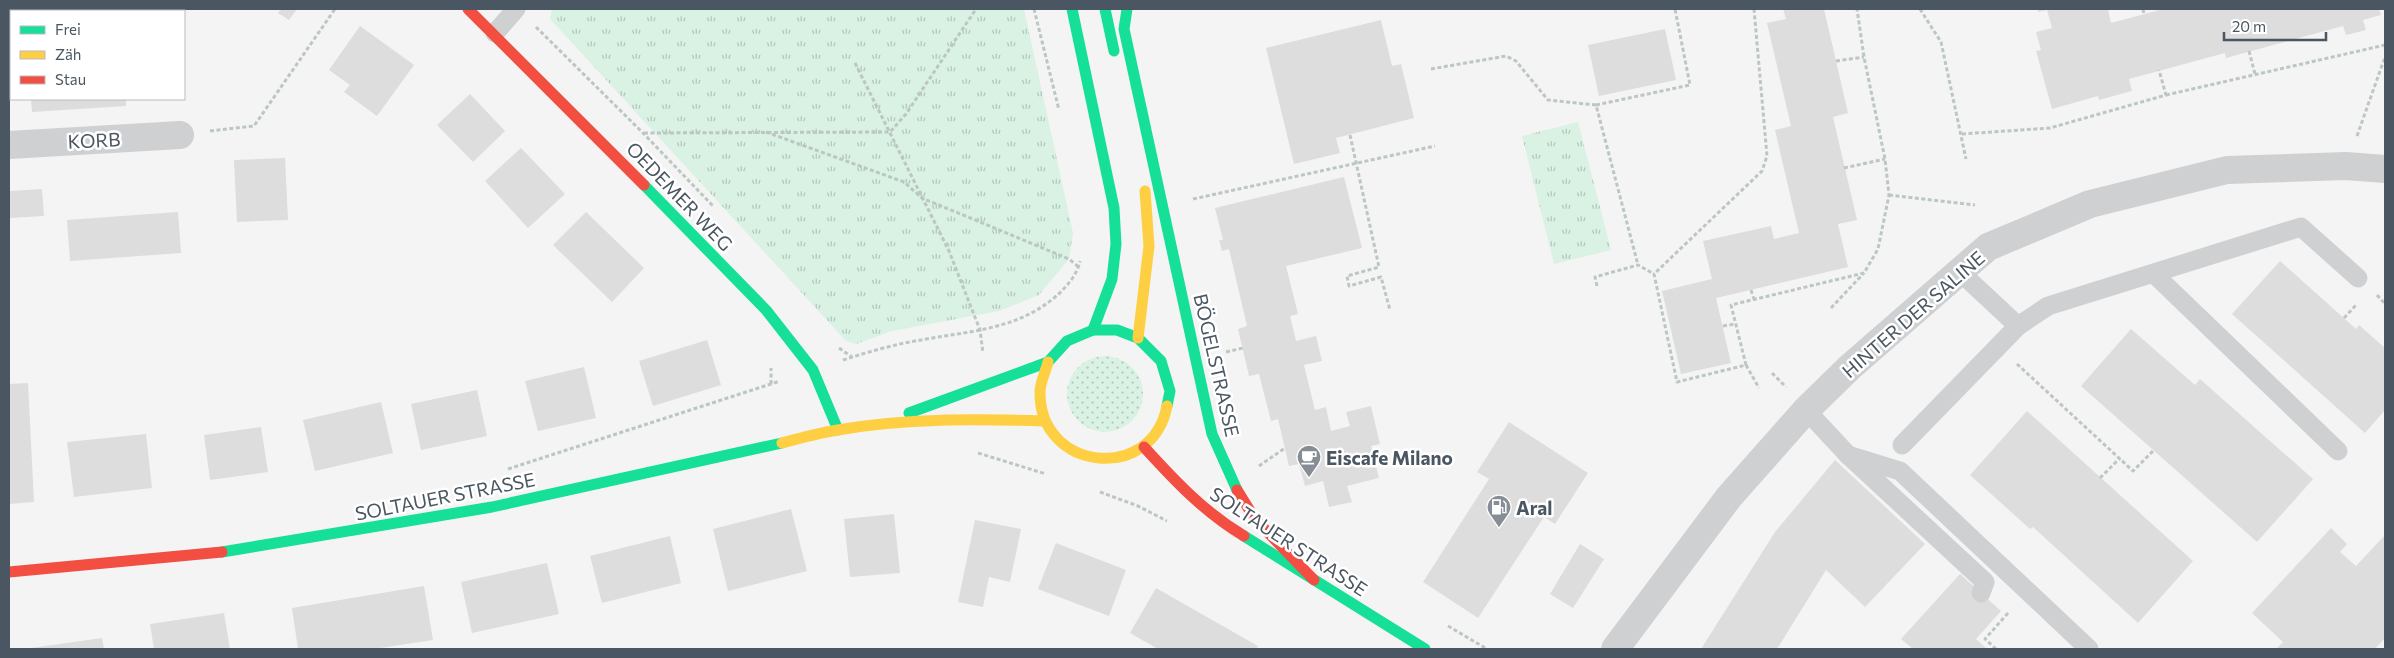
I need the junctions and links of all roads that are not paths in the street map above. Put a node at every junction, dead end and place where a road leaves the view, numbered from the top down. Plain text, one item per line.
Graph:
1 (468, 9) edge
2 (516, 9) edge
3 (1072, 9) edge
4 (1105, 9) edge
5 (1127, 9) edge
6 (494, 33) junction
7 (1118, 67) dead end
8 (180, 135) road end
9 (9, 145) edge
10 (1153, 159) junction
11 (2385, 169) edge
12 (1141, 174) dead end
13 (1146, 194) junction
14 (1959, 271) junction
15 (2154, 274) junction
16 (2358, 278) dead end
17 (2018, 326) junction
18 (1093, 330) junction
19 (1138, 338) junction
20 (1048, 362) junction
21 (1806, 410) junction
22 (1045, 421) junction
23 (882, 423) junction
24 (838, 430) junction
25 (1902, 445) dead end
26 (1144, 447) junction
27 (2338, 451) dead end
28 (1848, 455) junction
29 (9, 572) edge
30 (1314, 580) junction
31 (1981, 593) dead end
32 (1425, 649) edge
33 (1615, 649) edge
34 (2089, 649) edge

1 - 6 main road, OEDEMER WEG
2 - 6 lane
3 - 18 main road
4 - 7 main road
5 - 10 main road, BÖGELSTRASSE
6 - 24 main road, OEDEMER WEG
8 - 9 street, KORB
10 - 13 main road, BÖGELSTRASSE
10 - 30 main road, BÖGELSTRASSE
11 - 14 street, HINTER DER SALINE
12 - 13 main road, BÖGELSTRASSE
13 - 19 main road, BÖGELSTRASSE
14 - 17 lane
14 - 21 street, HINTER DER SALINE
15 - 16 lane
15 - 17 lane
15 - 27 lane
17 - 25 lane
18 - 19 main road, SOLTAUER STRASSE
18 - 20 main road, SOLTAUER STRASSE
19 - 26 main road, SOLTAUER STRASSE
20 - 22 main road, SOLTAUER STRASSE
20 - 23 main road, SOLTAUER STRASSE
21 - 28 lane
21 - 33 street, HINTER DER SALINE
22 - 23 main road, SOLTAUER STRASSE
22 - 26 main road, SOLTAUER STRASSE
23 - 24 main road, SOLTAUER STRASSE
24 - 29 main road, SOLTAUER STRASSE
26 - 30 main road, SOLTAUER STRASSE
28 - 31 lane
28 - 34 lane
30 - 32 main road, SOLTAUER STRASSE

